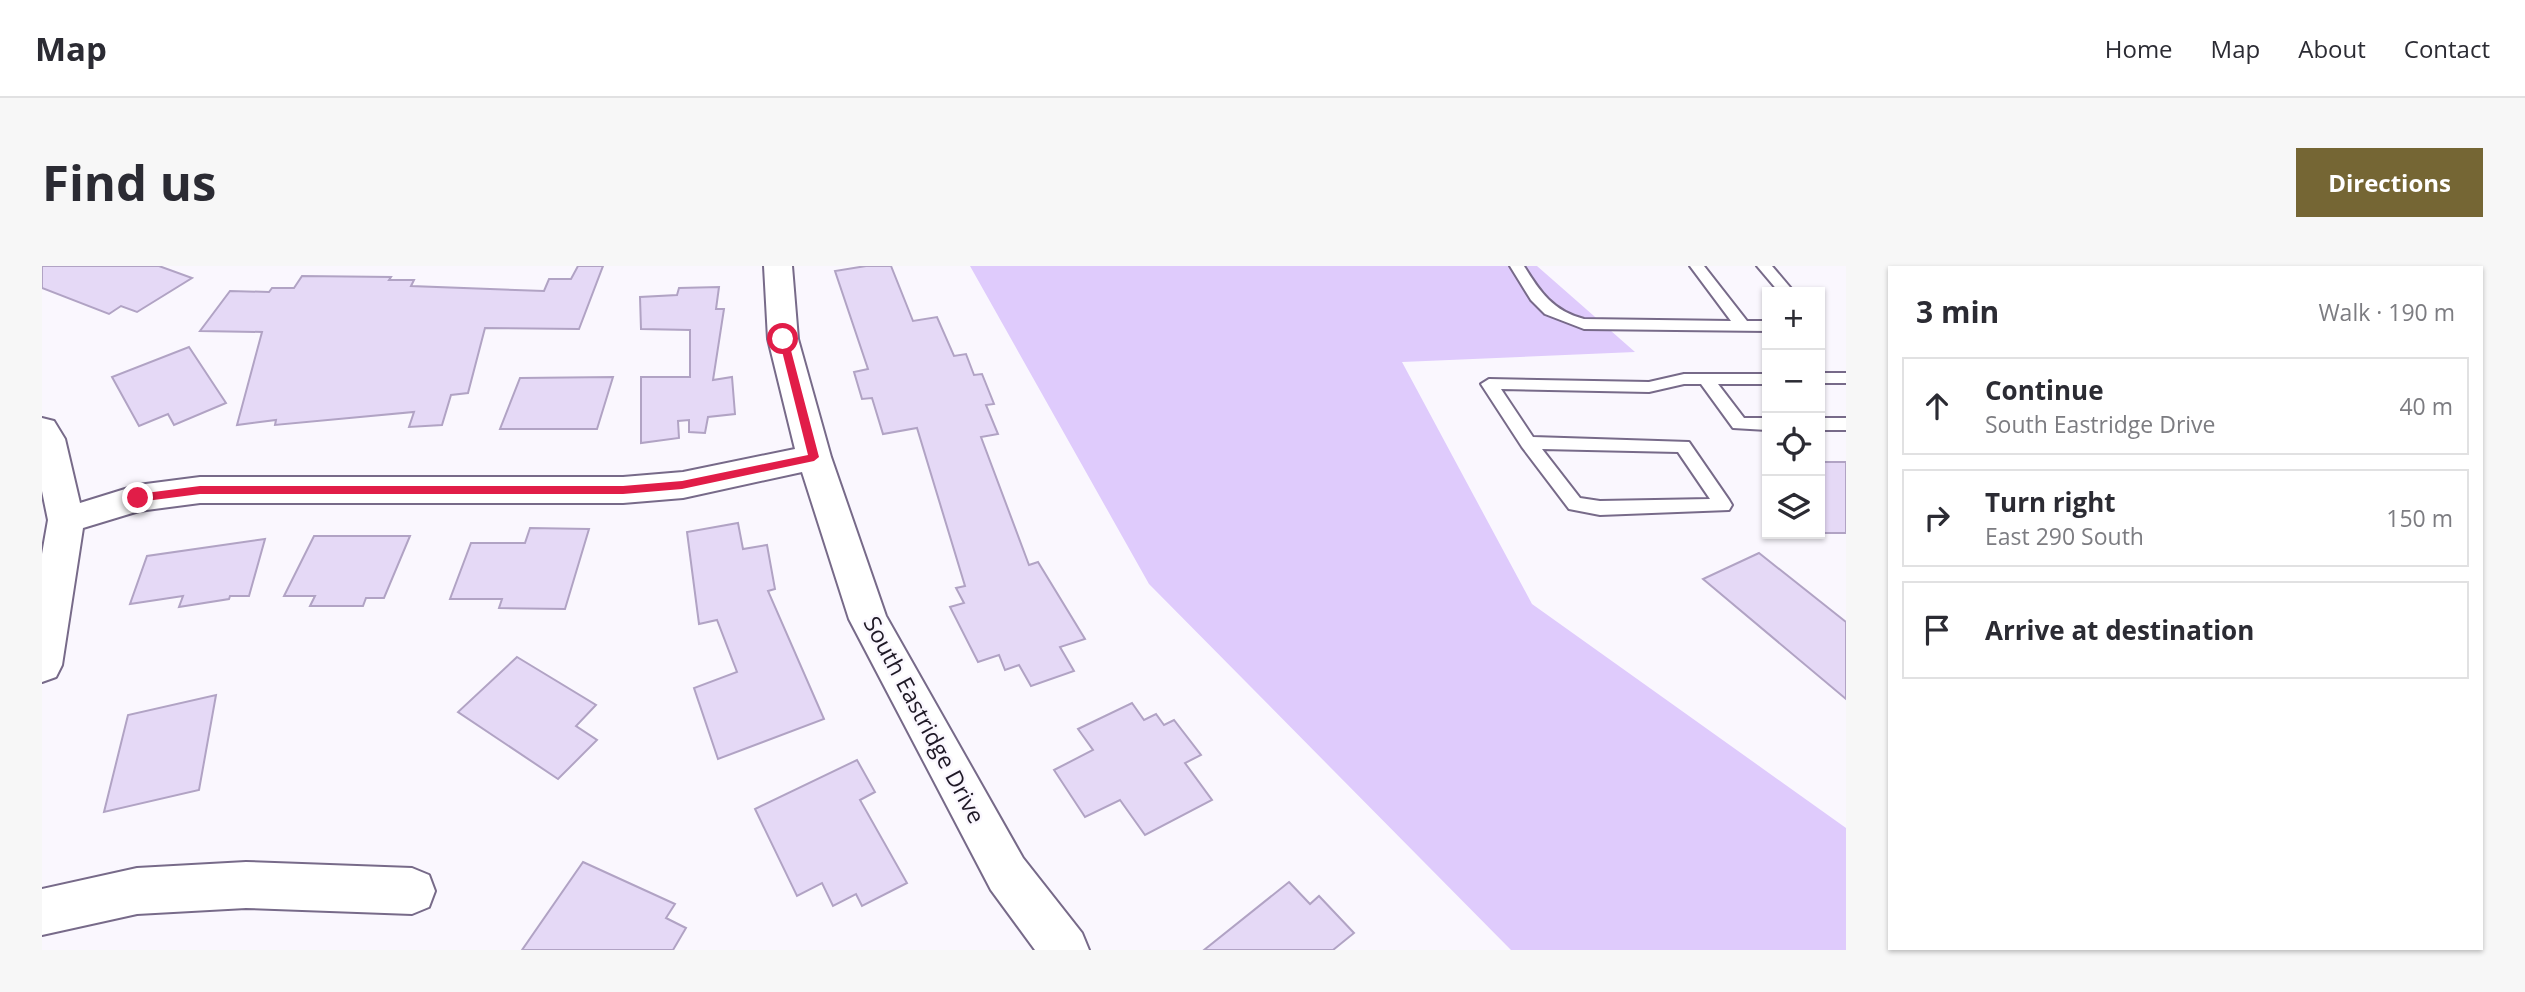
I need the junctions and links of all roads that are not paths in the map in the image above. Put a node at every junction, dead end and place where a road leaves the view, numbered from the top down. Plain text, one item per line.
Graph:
1 (778, 266) edge
2 (1517, 266) edge
3 (1697, 266) edge
4 (1764, 266) edge
5 (1783, 287) edge
6 (1743, 326) junction
7 (1762, 327) edge
8 (1825, 378) edge
9 (1706, 379) junction
10 (1762, 379) edge
11 (1846, 379) edge
12 (1762, 424) edge
13 (1825, 424) edge
14 (1846, 424) edge
15 (42, 429) edge
16 (1528, 443) junction
17 (814, 457) junction
18 (65, 520) junction
19 (42, 665) edge
20 (412, 891) dead end
21 (42, 912) edge
22 (1065, 950) edge

1 - 17 street, South Eastridge Drive
2 - 6 lane
3 - 6 lane
4 - 5 lane
6 - 7 lane
8 - 11 lane
9 - 10 lane
9 - 12 lane
9 - 16 lane
13 - 14 lane
15 - 18 street
16 - 16 lane
17 - 18 street
17 - 22 street, South Eastridge Drive
18 - 19 street
20 - 21 street

